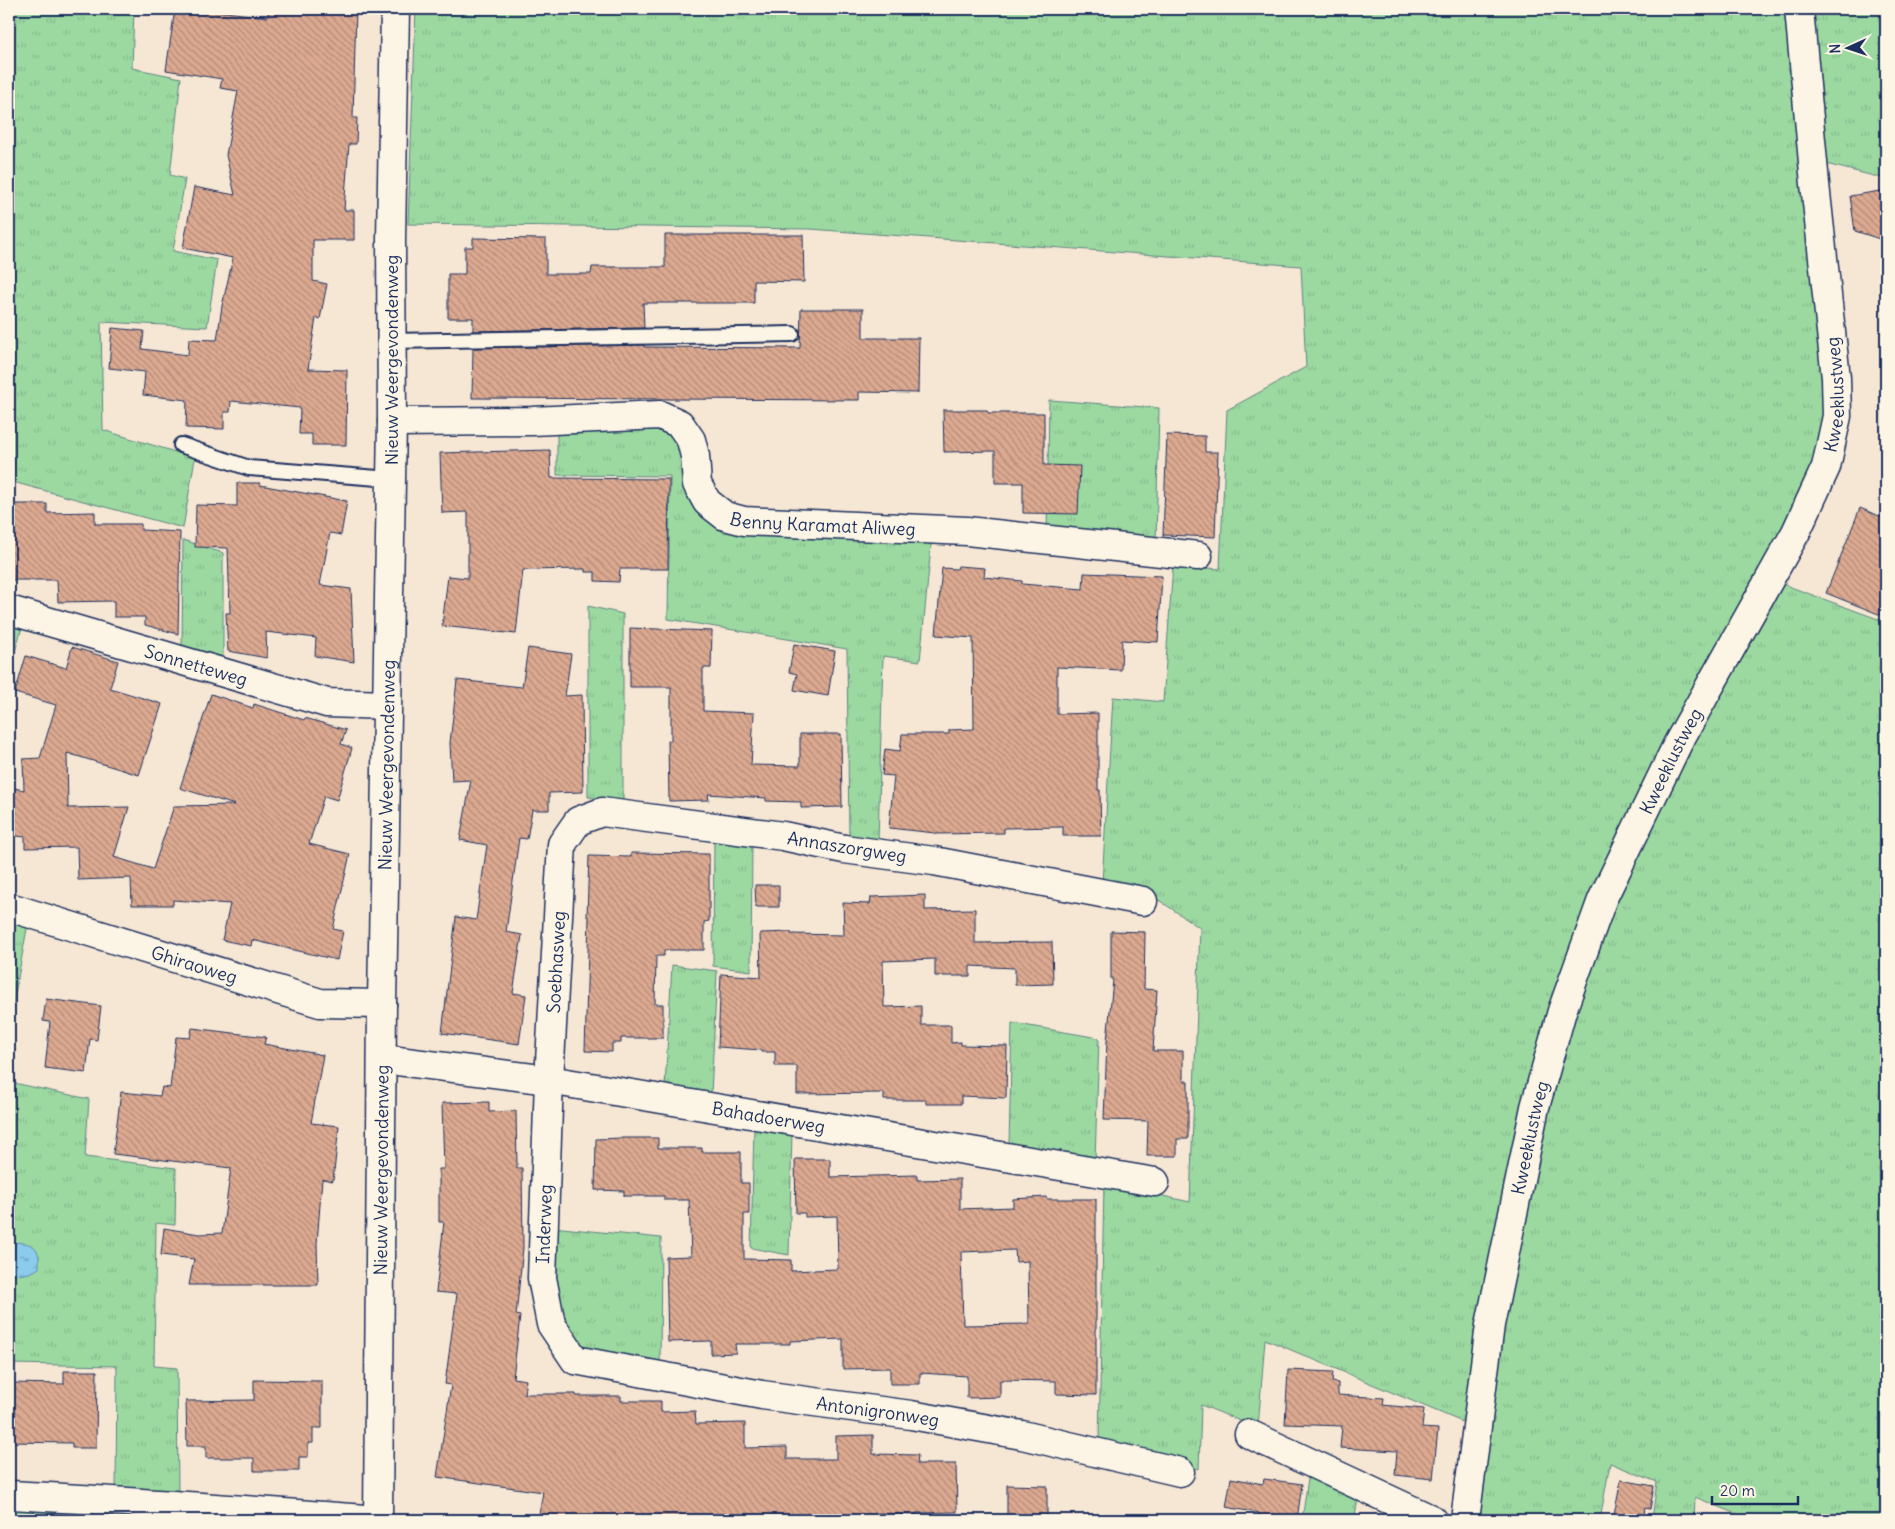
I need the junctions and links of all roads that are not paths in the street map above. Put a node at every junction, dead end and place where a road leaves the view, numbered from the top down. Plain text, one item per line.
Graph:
1 (395, 9) edge
2 (1799, 9) edge
3 (792, 334) dead end
4 (391, 341) junction
5 (392, 422) junction
6 (181, 445) dead end
7 (391, 479) junction
8 (1198, 556) dead end
9 (9, 610) edge
10 (386, 705) junction
11 (562, 844) joint
12 (1143, 901) dead end
13 (9, 907) edge
14 (382, 1004) junction
15 (382, 1060) junction
16 (549, 1080) junction
17 (1155, 1182) dead end
18 (574, 1360) joint
19 (1249, 1434) dead end
20 (1180, 1472) dead end
21 (9, 1495) edge
22 (378, 1520) edge
23 (1433, 1520) edge
24 (1465, 1520) edge

1 - 4 street, Nieuw Weergevondenweg
2 - 24 street, Kweeklustweg
3 - 4 lane
4 - 5 street, Nieuw Weergevondenweg
5 - 7 street, Nieuw Weergevondenweg
5 - 8 street, Benny Karamat Aliweg
6 - 7 lane
7 - 10 street, Nieuw Weergevondenweg
9 - 10 street, Sonnetteweg
10 - 14 street, Nieuw Weergevondenweg
11 - 12 street, Annaszorgweg
11 - 16 street, Soebhasweg
13 - 14 street, Ghiraoweg
14 - 15 street, Nieuw Weergevondenweg
15 - 16 street, Bahadoerweg
15 - 22 street, Nieuw Weergevondenweg
16 - 17 street, Bahadoerweg
16 - 18 street, Inderweg
18 - 20 street, Antonigronweg
19 - 23 street
21 - 22 street

